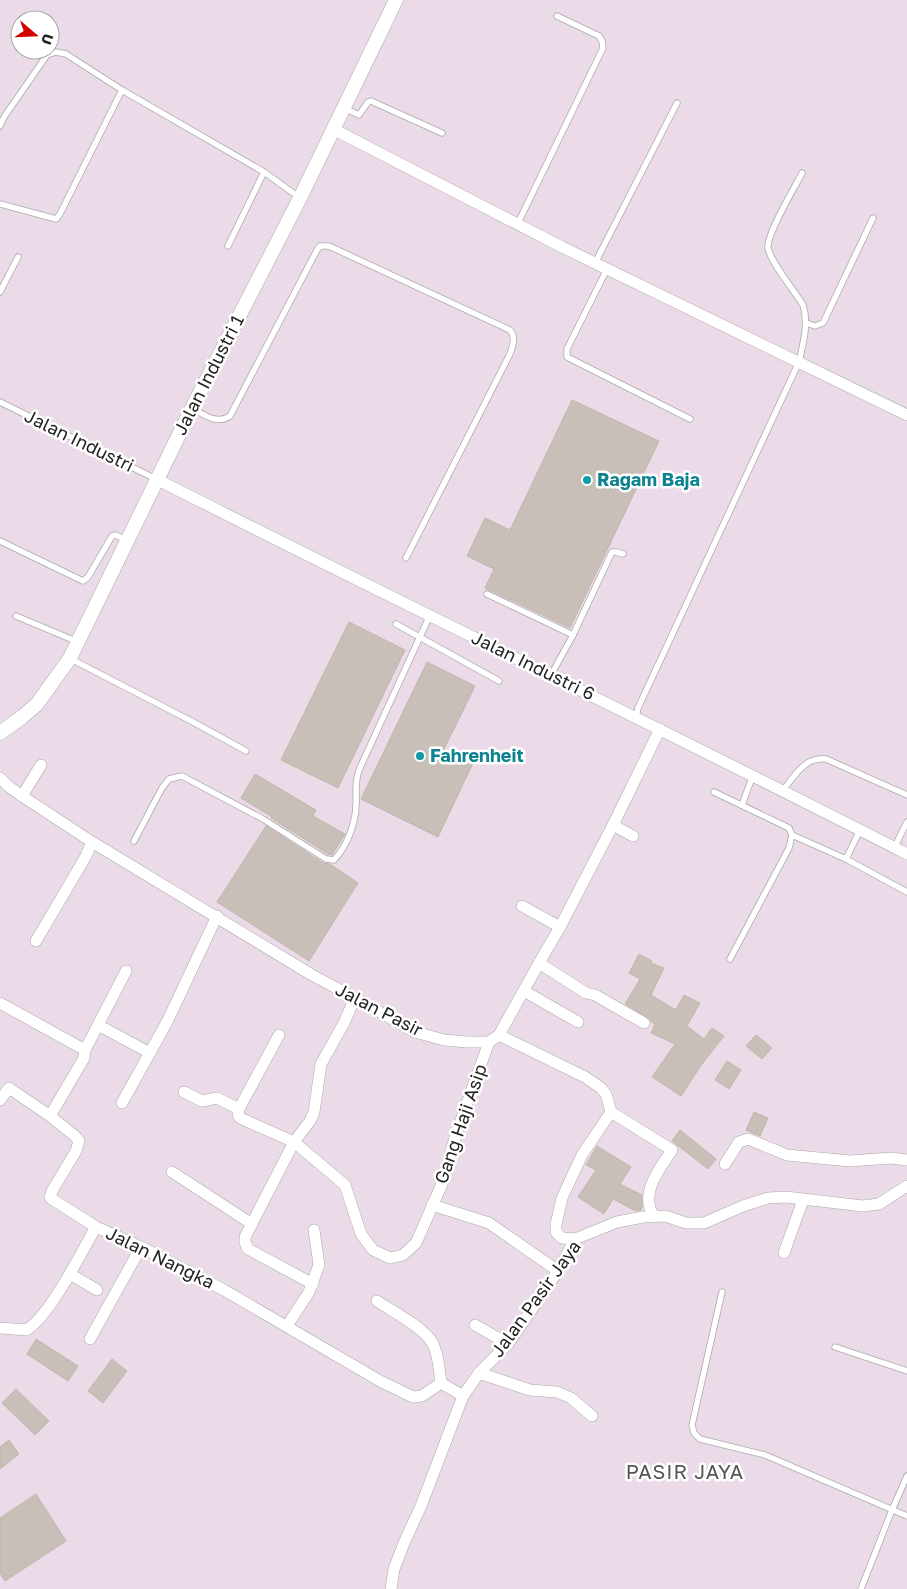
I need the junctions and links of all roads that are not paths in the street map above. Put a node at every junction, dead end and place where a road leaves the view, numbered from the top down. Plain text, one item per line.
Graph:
1 (396, 0) edge
2 (557, 16) dead end
3 (122, 90) junction
4 (677, 103) dead end
5 (344, 108) junction
6 (0, 126) edge
7 (333, 130) junction
8 (442, 133) dead end
9 (264, 172) junction
10 (802, 173) dead end
11 (300, 198) junction
12 (0, 204) edge
13 (873, 218) dead end
14 (518, 223) junction
15 (228, 246) dead end
16 (18, 257) dead end
17 (595, 263) junction
18 (607, 268) junction
19 (0, 292) edge
20 (806, 323) junction
21 (799, 362) junction
22 (0, 402) edge
23 (192, 408) junction
24 (907, 416) edge
25 (690, 419) dead end
26 (158, 480) junction
27 (0, 541) edge
28 (127, 541) junction
29 (623, 554) dead end
30 (406, 558) dead end
31 (486, 594) dead end
32 (430, 615) junction
33 (16, 616) dead end
34 (396, 624) dead end
35 (573, 635) junction
36 (420, 638) junction
37 (78, 642) junction
38 (70, 658) junction
39 (551, 675) junction
40 (499, 681) dead end
41 (636, 717) junction
42 (660, 729) junction
43 (0, 733) edge
44 (246, 751) dead end
45 (41, 765) dead end
46 (753, 775) junction
47 (0, 778) edge
48 (783, 790) junction
49 (714, 792) dead end
50 (907, 795) edge
51 (22, 796) junction
52 (742, 805) junction
53 (907, 822) edge
54 (613, 825) junction
55 (860, 830) junction
56 (792, 835) junction
57 (633, 836) dead end
58 (134, 841) dead end
59 (92, 842) junction
60 (894, 848) junction
61 (907, 854) edge
62 (846, 859) junction
63 (907, 892) edge
64 (522, 906) dead end
65 (217, 916) junction
66 (560, 927) junction
67 (36, 941) dead end
68 (730, 959) dead end
69 (539, 963) junction
70 (126, 971) dead end
71 (524, 991) junction
72 (355, 998) junction
73 (0, 1003) edge
74 (578, 1022) dead end
75 (644, 1023) dead end
76 (98, 1025) junction
77 (279, 1035) dead end
78 (499, 1035) junction
79 (489, 1042) junction
80 (85, 1050) junction
81 (150, 1053) junction
82 (0, 1080) edge
83 (9, 1088) junction
84 (184, 1092) dead end
85 (0, 1100) edge
86 (122, 1102) dead end
87 (239, 1109) junction
88 (611, 1112) junction
89 (50, 1116) junction
90 (294, 1142) junction
91 (907, 1160) edge
92 (725, 1164) dead end
93 (172, 1172) dead end
94 (907, 1186) edge
95 (803, 1200) junction
96 (432, 1205) junction
97 (654, 1216) junction
98 (252, 1224) junction
99 (96, 1227) junction
100 (314, 1230) dead end
101 (575, 1239) junction
102 (140, 1247) junction
103 (784, 1253) dead end
104 (558, 1271) junction
105 (70, 1274) junction
106 (313, 1284) junction
107 (97, 1290) dead end
108 (722, 1292) dead end
109 (376, 1301) dead end
110 (474, 1325) dead end
111 (287, 1326) junction
112 (0, 1328) edge
113 (90, 1339) dead end
114 (508, 1344) junction
115 (835, 1347) dead end
116 (907, 1371) edge
117 (480, 1373) junction
118 (441, 1382) junction
119 (463, 1396) junction
120 (592, 1416) dead end
121 (907, 1476) edge
122 (892, 1510) junction
123 (907, 1516) edge
124 (391, 1589) edge
125 (861, 1589) edge

1 - 5 street, Jalan Industri 1
2 - 14 lane
3 - 6 lane
3 - 9 lane
3 - 12 lane
4 - 17 lane
5 - 7 street, Jalan Industri 1
5 - 8 lane
7 - 11 street, Jalan Industri 1
7 - 14 street
9 - 11 lane
9 - 15 lane
10 - 20 lane
11 - 23 street, Jalan Industri 1
13 - 20 lane
14 - 17 street
16 - 19 lane
17 - 18 street
18 - 21 street
18 - 25 lane
20 - 21 lane
21 - 24 street
21 - 41 lane
22 - 26 lane, Jalan Industri
23 - 26 street, Jalan Industri 1
23 - 30 lane
26 - 28 street, Jalan Industri 1
26 - 32 street, Jalan Industri 6
27 - 28 lane
28 - 37 street, Jalan Industri 1
29 - 35 lane
31 - 35 lane
32 - 36 lane
32 - 39 street, Jalan Industri 6
33 - 37 lane
34 - 36 lane
35 - 39 lane
36 - 40 lane
36 - 58 lane
37 - 38 street, Jalan Industri 1
38 - 43 street, Jalan Industri 1
38 - 44 lane
39 - 41 street, Jalan Industri 6
41 - 42 street, Jalan Industri 6
42 - 46 street, Jalan Industri 6
42 - 54 street
45 - 51 street
46 - 48 street, Jalan Industri 6
46 - 52 lane
47 - 51 street, Jalan Pasir
48 - 50 lane
48 - 55 street, Jalan Industri 6
49 - 52 lane
51 - 59 street, Jalan Pasir
52 - 56 lane
53 - 60 lane
54 - 57 street
54 - 66 street
55 - 60 street, Jalan Industri 6
55 - 62 lane
56 - 62 lane
56 - 68 lane
59 - 65 street, Jalan Pasir
59 - 67 street
60 - 61 street, Jalan Industri 6
62 - 63 lane
64 - 66 street
65 - 72 street, Jalan Pasir
65 - 81 street
66 - 69 street
69 - 71 street
69 - 75 street
70 - 76 street
71 - 74 street
71 - 78 street
72 - 79 street, Jalan Pasir
72 - 90 street
73 - 80 street
76 - 80 street
76 - 81 street
77 - 87 street
78 - 79 street
78 - 88 street
79 - 96 street, Gang Haji Asip
80 - 89 street
81 - 86 street
82 - 83 street
83 - 85 street
83 - 89 street
84 - 87 street
87 - 90 street, Gang Haji Asip
88 - 97 street
88 - 101 street
89 - 99 street, Jalan Nangka
90 - 96 street, Gang Haji Asip
90 - 98 street
91 - 92 street
93 - 98 street
94 - 95 street, Jalan Pasir Jaya
95 - 97 street, Jalan Pasir Jaya
95 - 103 street
96 - 104 street
97 - 101 street, Jalan Pasir Jaya
98 - 106 street
99 - 102 street, Jalan Nangka
99 - 105 street
100 - 106 street
101 - 104 street, Jalan Pasir Jaya
102 - 111 street, Jalan Nangka
102 - 113 street
104 - 114 street, Jalan Pasir Jaya
105 - 107 street
105 - 112 street
106 - 111 street
108 - 122 lane
109 - 118 street
110 - 114 street
111 - 118 street, Jalan Nangka
114 - 117 street, Jalan Pasir Jaya
115 - 116 lane
117 - 119 street, Jalan Pasir Jaya
117 - 120 street
118 - 119 street
119 - 124 street, Jalan Pasir Jaya
121 - 122 lane
122 - 123 lane
122 - 125 lane

